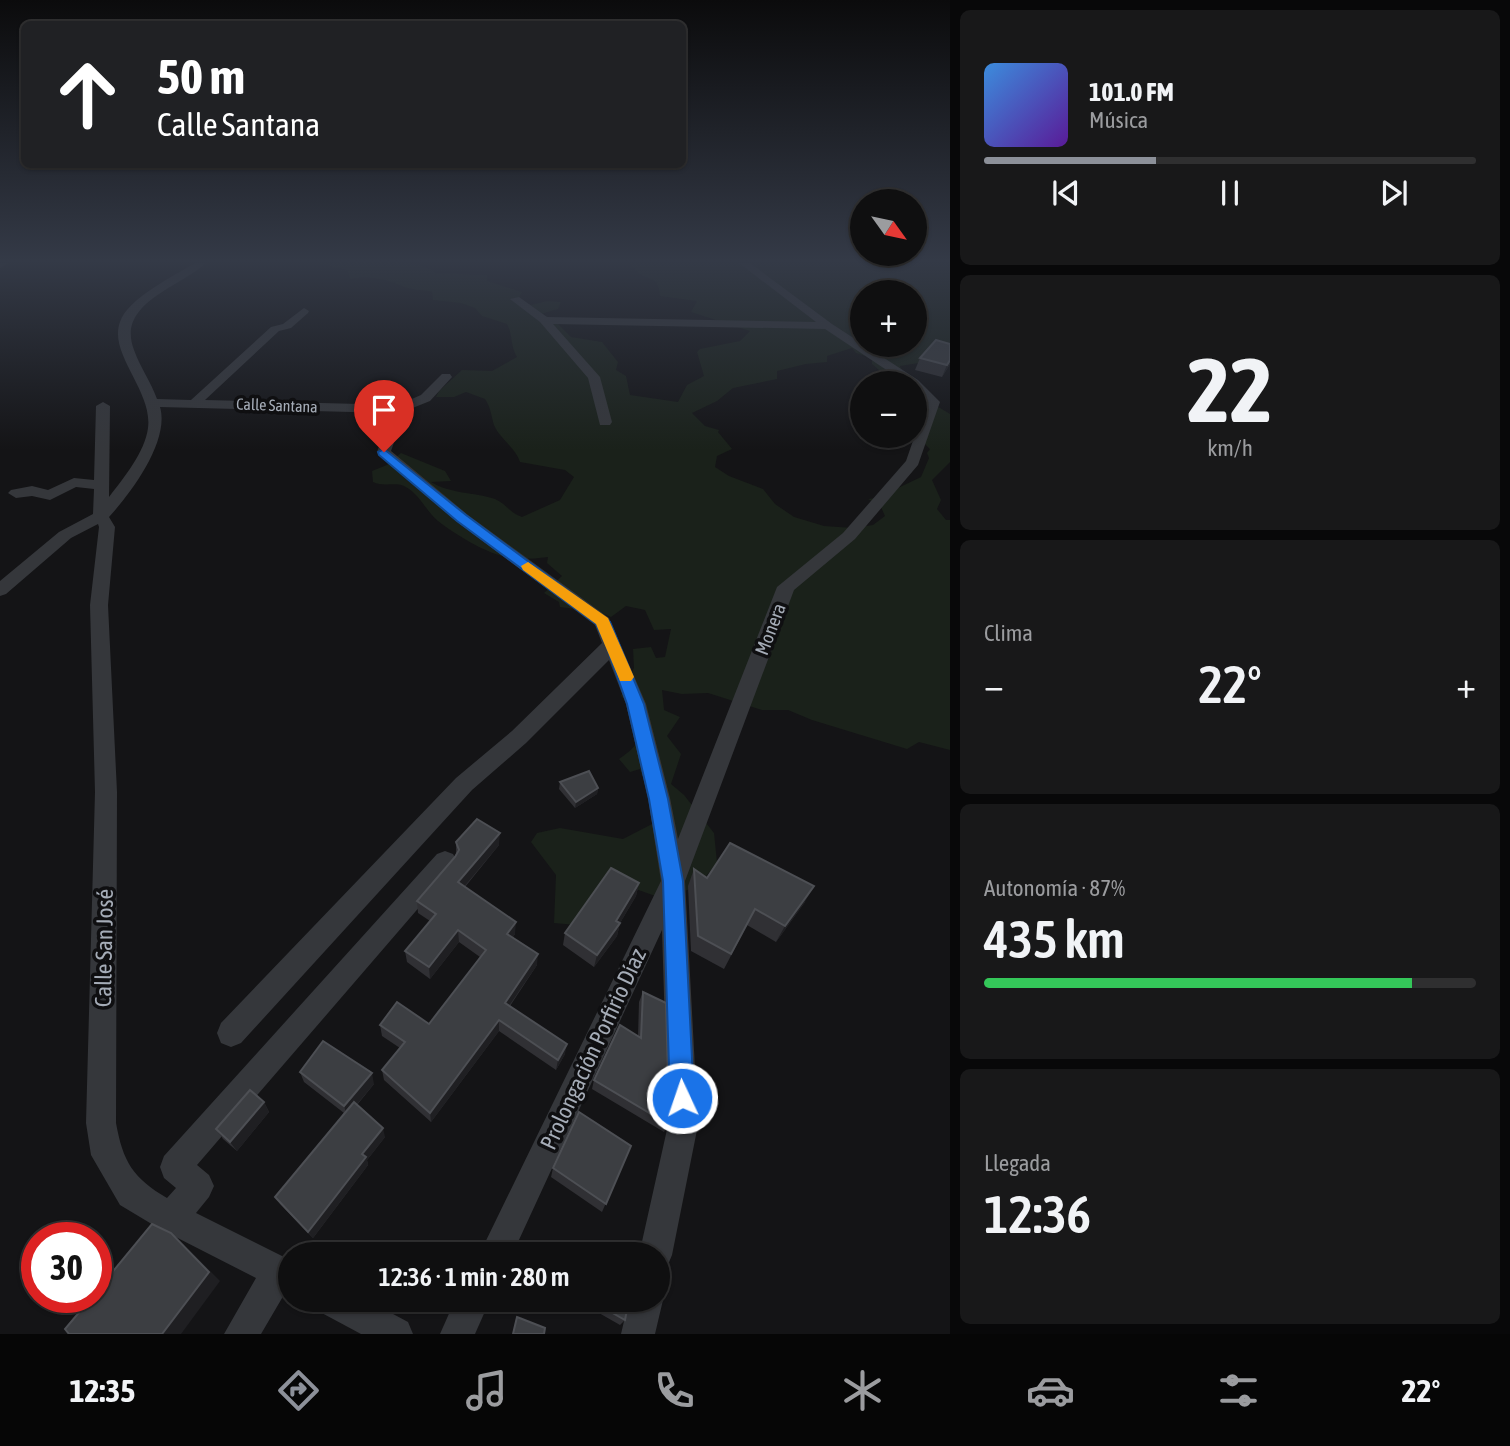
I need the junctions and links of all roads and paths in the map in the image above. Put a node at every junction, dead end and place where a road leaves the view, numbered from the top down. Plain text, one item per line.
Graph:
1 (125, 325) edge
2 (288, 325) edge
3 (549, 325) edge
4 (793, 325) edge
5 (828, 326) joint
6 (896, 371) edge
7 (446, 377) dead end
8 (927, 396) edge
9 (155, 402) junction
10 (196, 402) junction
11 (103, 406) dead end
12 (400, 410) junction
13 (927, 420) edge
14 (605, 422) dead end
15 (918, 448) edge
16 (102, 486) junction
17 (16, 493) dead end
18 (101, 516) junction
19 (0, 590) edge
20 (613, 645) junction
21 (445, 861) dead end
22 (673, 881) junction
23 (231, 1033) dead end
24 (171, 1218) junction
25 (501, 1242) edge
26 (658, 1242) edge
27 (278, 1272) edge
28 (278, 1284) edge
29 (355, 1312) edge
30 (467, 1312) edge
31 (643, 1312) edge
32 (241, 1334) edge
33 (396, 1334) edge
34 (457, 1334) edge
35 (638, 1334) edge

1 - 9 street
2 - 10 street
3 - 14 street
4 - 5 street
5 - 6 street, Monera
7 - 12 street, Calle Santana
8 - 13 street, Monera
9 - 10 street, Calle Santana
9 - 18 street
10 - 12 street, Calle Santana
11 - 16 street, Calle San José
12 - 20 street
15 - 22 street, Monera
16 - 17 street
16 - 18 street, Calle San José
18 - 19 street
18 - 24 street, Calle San José
20 - 22 street
20 - 23 street
21 - 24 street
22 - 25 street, Prolongación Porfirio Díaz
22 - 26 street, Prolongación Porfirio Díaz
24 - 27 street, Calle San José
28 - 32 street
29 - 33 street
30 - 34 street
31 - 35 street

